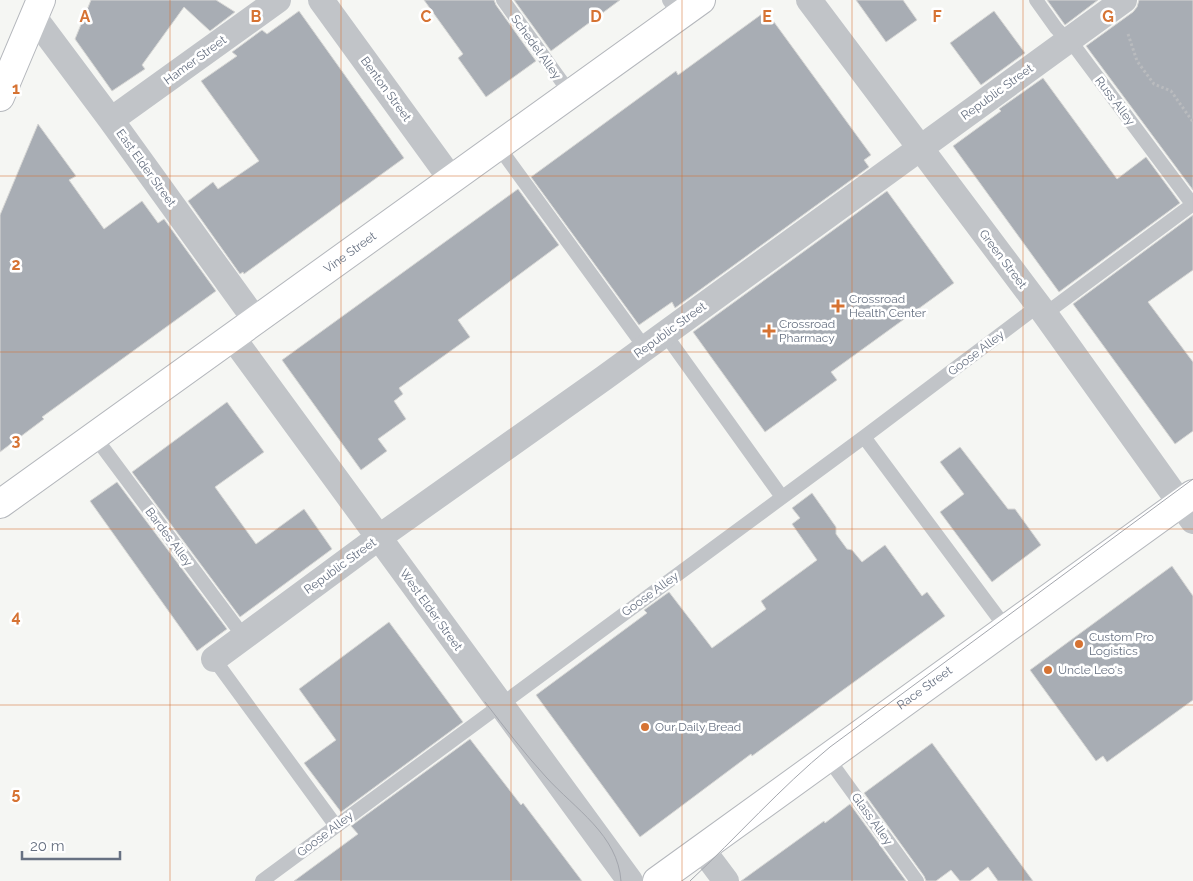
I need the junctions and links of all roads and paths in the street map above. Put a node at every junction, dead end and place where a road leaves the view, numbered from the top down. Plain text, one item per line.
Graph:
1 (278, 0) edge
2 (321, 0) edge
3 (503, 0) edge
4 (809, 0) edge
5 (1036, 0) edge
6 (1124, 0) edge
7 (683, 5) edge
8 (38, 8) edge
9 (1124, 29) dead end
10 (1068, 41) junction
11 (570, 93) junction
12 (0, 97) edge
13 (111, 120) junction
14 (1193, 122) edge
15 (498, 146) junction
16 (920, 147) junction
17 (451, 179) junction
18 (1193, 205) edge
19 (1042, 310) junction
20 (256, 321) junction
21 (233, 338) junction
22 (655, 341) junction
23 (95, 437) junction
24 (864, 437) junction
25 (782, 497) junction
26 (0, 504) edge
27 (1189, 506) edge
28 (378, 538) junction
29 (1006, 628) junction
30 (244, 637) junction
31 (214, 659) joint
32 (501, 706) junction
33 (827, 758) junction
34 (336, 826) junction
35 (702, 848) junction
36 (262, 881) edge
37 (630, 881) edge
38 (658, 881) edge
39 (726, 881) edge
40 (917, 881) edge

1 - 13 street, Hamer Street
2 - 17 street, Benton Street
3 - 11 lane, Schedel Alley
4 - 16 street, Green Street
5 - 10 lane, Russ Alley
6 - 10 street, Republic Street
7 - 11 main road, Vine Street
8 - 12 main road
8 - 13 street, East Elder Street
9 - 14 path
10 - 16 street, Republic Street
10 - 18 lane, Russ Alley
11 - 15 main road, Vine Street
13 - 20 street, East Elder Street
15 - 17 main road, Vine Street
15 - 22 lane
16 - 19 street, Green Street
16 - 22 street, Republic Street
17 - 20 main road, Vine Street
18 - 19 lane, Goose Alley
19 - 24 lane, Goose Alley
19 - 27 street, Green Street
20 - 21 main road, Vine Street
21 - 23 main road, Vine Street
21 - 28 street, West Elder Street
22 - 25 lane
22 - 28 street, Republic Street
23 - 26 main road, Vine Street
23 - 30 lane, Bardes Alley
24 - 25 lane, Goose Alley
24 - 29 lane
25 - 32 lane, Goose Alley
27 - 29 main road, Race Street
28 - 30 street, Republic Street
28 - 32 street, West Elder Street
29 - 33 main road, Race Street
30 - 31 street, Republic Street
31 - 34 lane
32 - 34 lane, Goose Alley
32 - 37 street, West Elder Street
33 - 35 main road, Race Street
33 - 40 lane, Glass Alley
34 - 36 lane, Goose Alley
35 - 38 main road, Race Street
35 - 39 street

